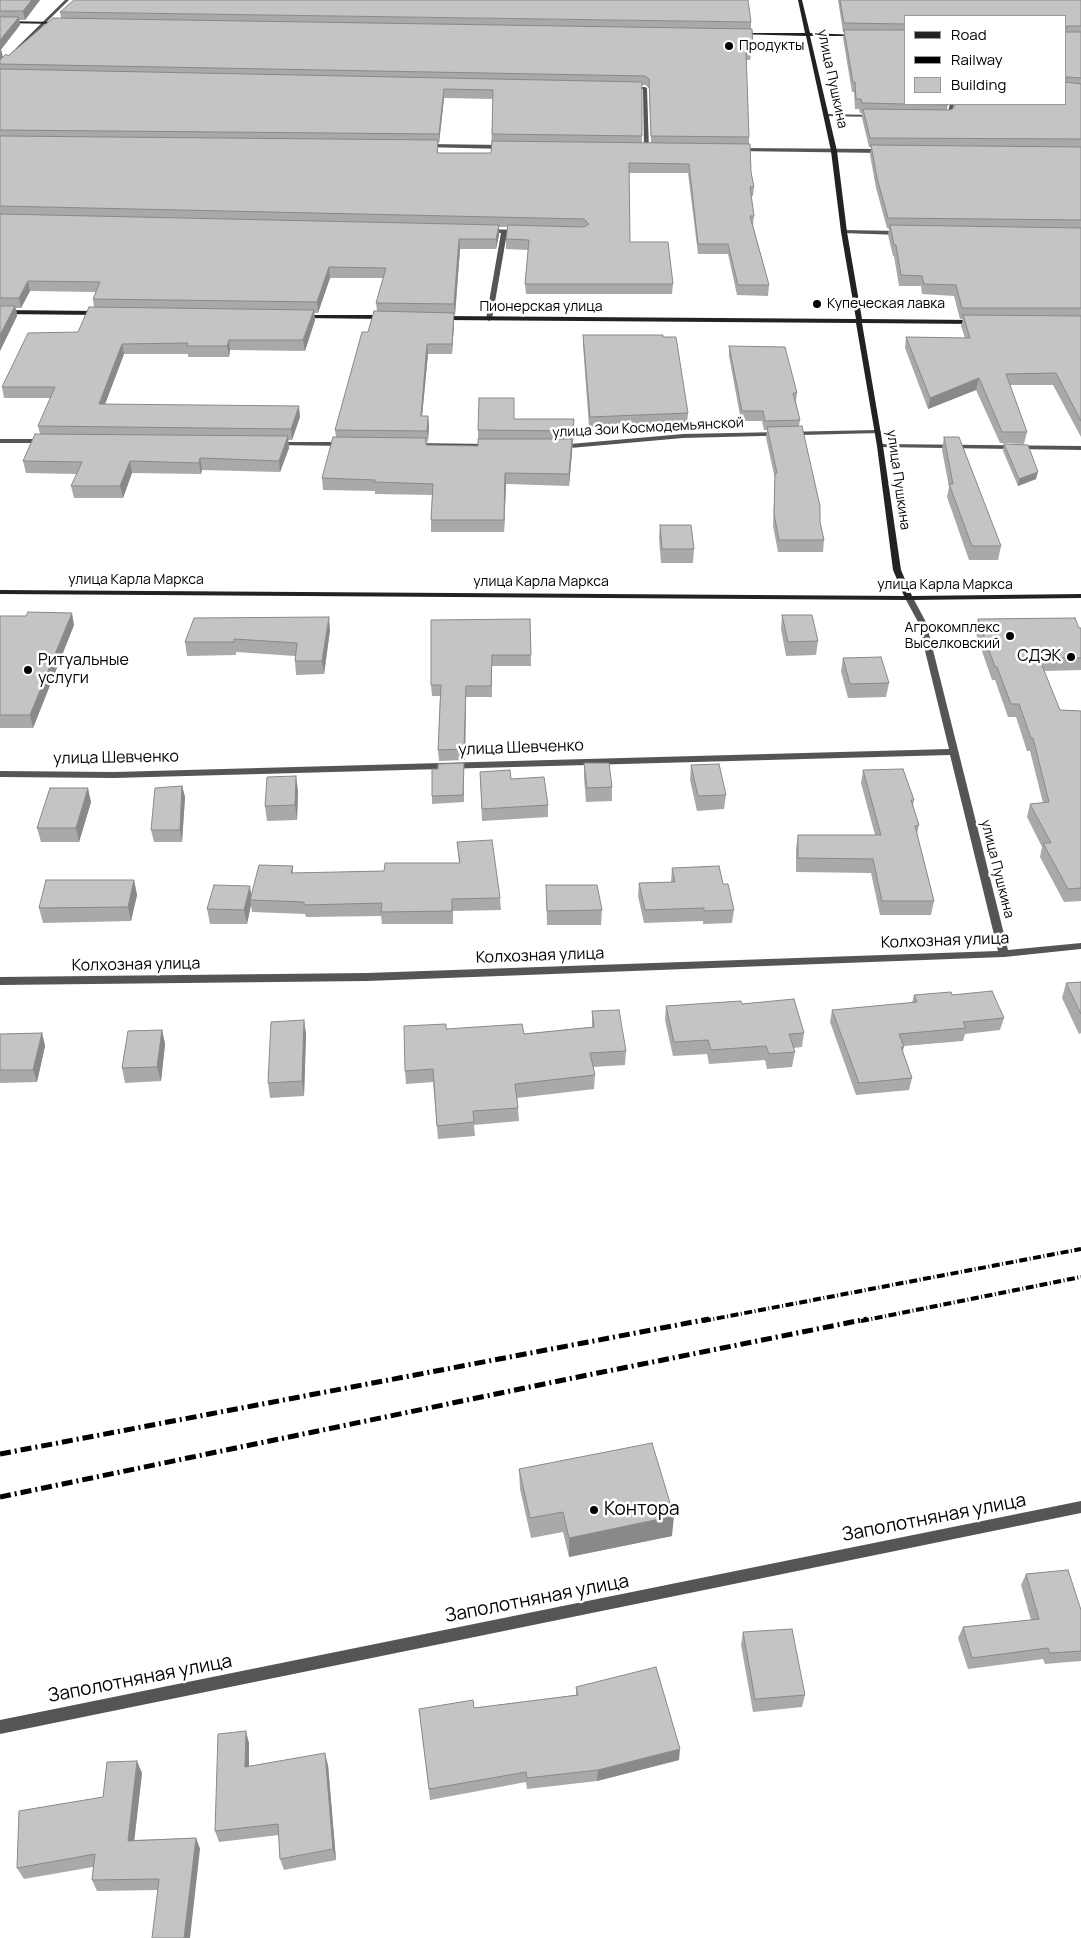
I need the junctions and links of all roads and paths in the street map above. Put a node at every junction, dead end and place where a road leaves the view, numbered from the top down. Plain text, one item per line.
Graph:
1 (67, 0) edge
2 (800, 0) edge
3 (0, 22) edge
4 (43, 23) junction
5 (63, 23) edge
6 (729, 34) edge
7 (808, 35) junction
8 (866, 35) edge
9 (0, 67) edge
10 (625, 88) edge
11 (952, 105) edge
12 (826, 115) junction
13 (883, 116) edge
14 (940, 116) edge
15 (418, 146) edge
16 (508, 147) edge
17 (637, 149) edge
18 (647, 149) junction
19 (657, 149) edge
20 (726, 150) edge
21 (834, 151) junction
22 (893, 152) edge
23 (474, 231) edge
24 (504, 232) junction
25 (522, 232) edge
26 (844, 232) junction
27 (903, 233) edge
28 (0, 312) edge
29 (110, 314) edge
30 (299, 316) edge
31 (389, 318) edge
32 (439, 318) edge
33 (489, 319) junction
34 (859, 321) junction
35 (984, 322) edge
36 (878, 432) junction
37 (0, 441) edge
38 (49, 441) edge
39 (266, 444) edge
40 (354, 444) edge
41 (404, 445) edge
42 (502, 446) edge
43 (552, 446) edge
44 (880, 446) junction
45 (1081, 448) edge
46 (0, 592) edge
47 (1081, 596) edge
48 (909, 598) junction
49 (953, 752) junction
50 (0, 774) edge
51 (1081, 946) edge
52 (1004, 954) junction
53 (0, 982) edge
54 (1081, 1507) edge
55 (0, 1727) edge

1 - 4 street
2 - 7 street, улица Пушкина
3 - 4 street
4 - 5 street
4 - 9 street
6 - 7 street
7 - 8 street
7 - 12 street, улица Пушкина
10 - 18 street
11 - 14 street
12 - 13 street
12 - 21 street, улица Пушкина
15 - 16 street
17 - 18 street
18 - 19 street
20 - 21 street
21 - 22 street
21 - 26 street, улица Пушкина
23 - 24 street
24 - 25 street
24 - 33 street
26 - 27 street
26 - 34 street, улица Пушкина
28 - 29 street
30 - 31 street
32 - 33 street, Пионерская улица
33 - 34 street, Пионерская улица
34 - 35 street, Пионерская улица
34 - 36 street, улица Пушкина
36 - 43 street, улица Зои Космодемьянской
36 - 44 street, улица Пушкина
37 - 38 street
39 - 40 street
41 - 42 street
44 - 45 street
44 - 48 street, улица Пушкина
46 - 48 street, улица Карла Маркса
47 - 48 street, улица Карла Маркса
48 - 49 street, улица Пушкина
49 - 50 street, улица Шевченко
49 - 52 street, улица Пушкина
51 - 52 street, Колхозная улица
52 - 53 street, Колхозная улица
54 - 55 street, Заполотняная улица

